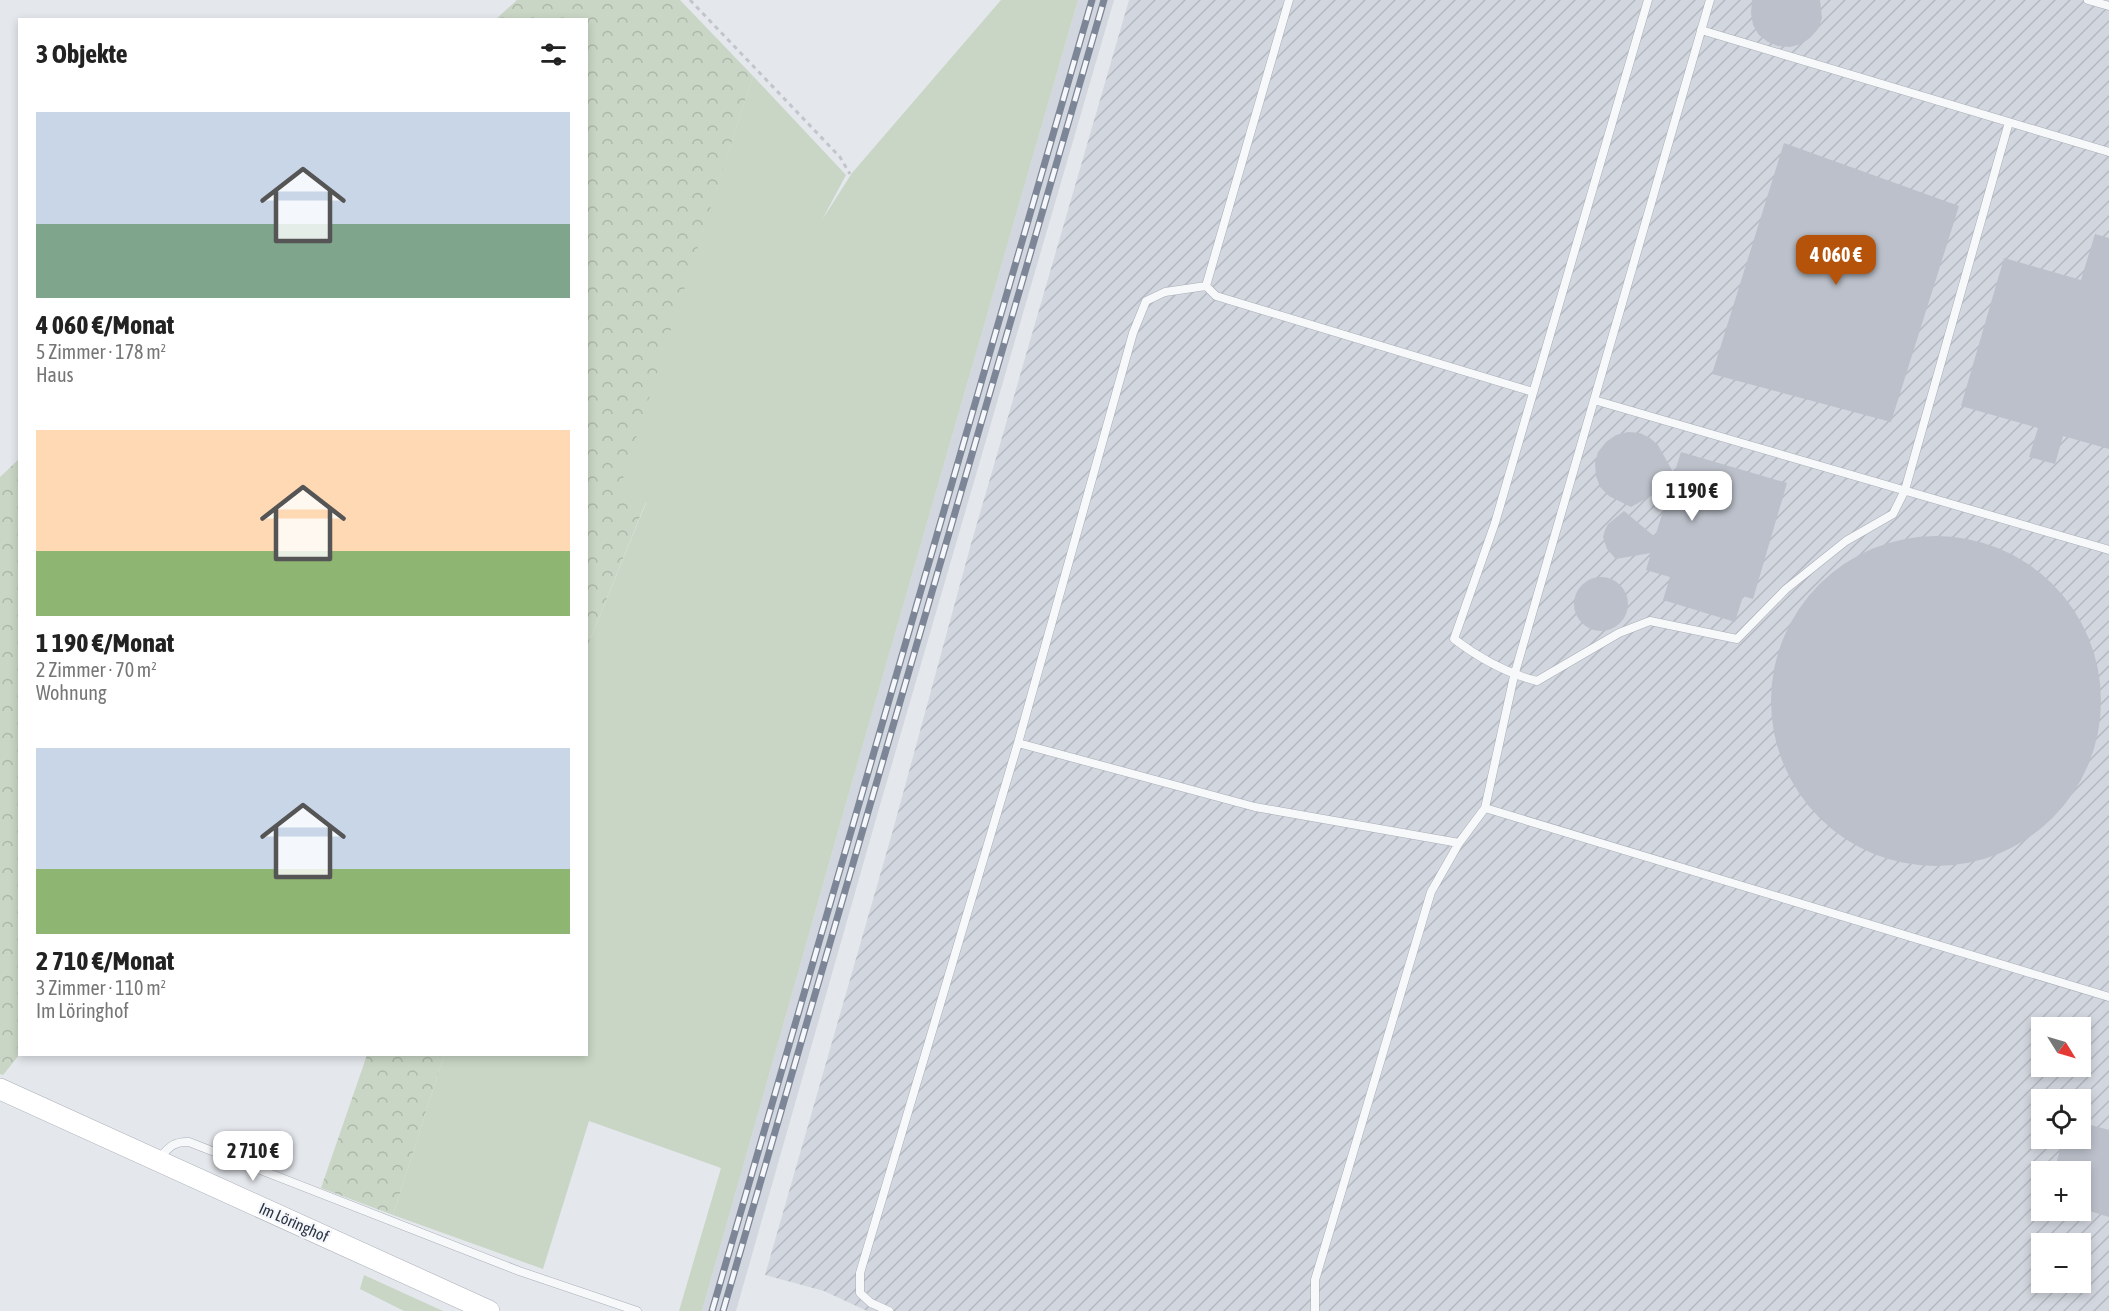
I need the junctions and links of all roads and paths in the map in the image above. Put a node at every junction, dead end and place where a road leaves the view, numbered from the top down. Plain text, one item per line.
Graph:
1 (690, 0) edge
2 (1289, 0) edge
3 (1648, 0) edge
4 (1710, 0) edge
5 (2088, 0) edge
6 (2109, 6) edge
7 (1701, 30) junction
8 (2009, 122) junction
9 (2109, 152) edge
10 (850, 174) dead end
11 (1206, 286) junction
12 (1533, 392) junction
13 (1594, 400) junction
14 (1905, 490) junction
15 (2109, 550) edge
16 (1514, 675) junction
17 (1018, 743) junction
18 (1485, 808) junction
19 (1459, 843) junction
20 (2109, 997) edge
21 (0, 1089) edge
22 (157, 1160) junction
23 (489, 1311) edge
24 (637, 1311) edge
25 (889, 1311) edge
26 (1315, 1311) edge

1 - 10 path
2 - 11 lane
3 - 12 lane
4 - 7 lane
5 - 6 lane
7 - 8 lane
7 - 13 lane
8 - 9 lane
8 - 14 lane
11 - 12 lane
11 - 17 lane
12 - 16 lane
13 - 14 lane
13 - 16 lane
14 - 15 lane
14 - 16 lane
16 - 18 lane
17 - 19 lane
17 - 25 lane
18 - 19 lane
18 - 20 lane
19 - 26 lane
21 - 22 street, Im Löringhof
22 - 23 street, Im Löringhof
22 - 24 lane

